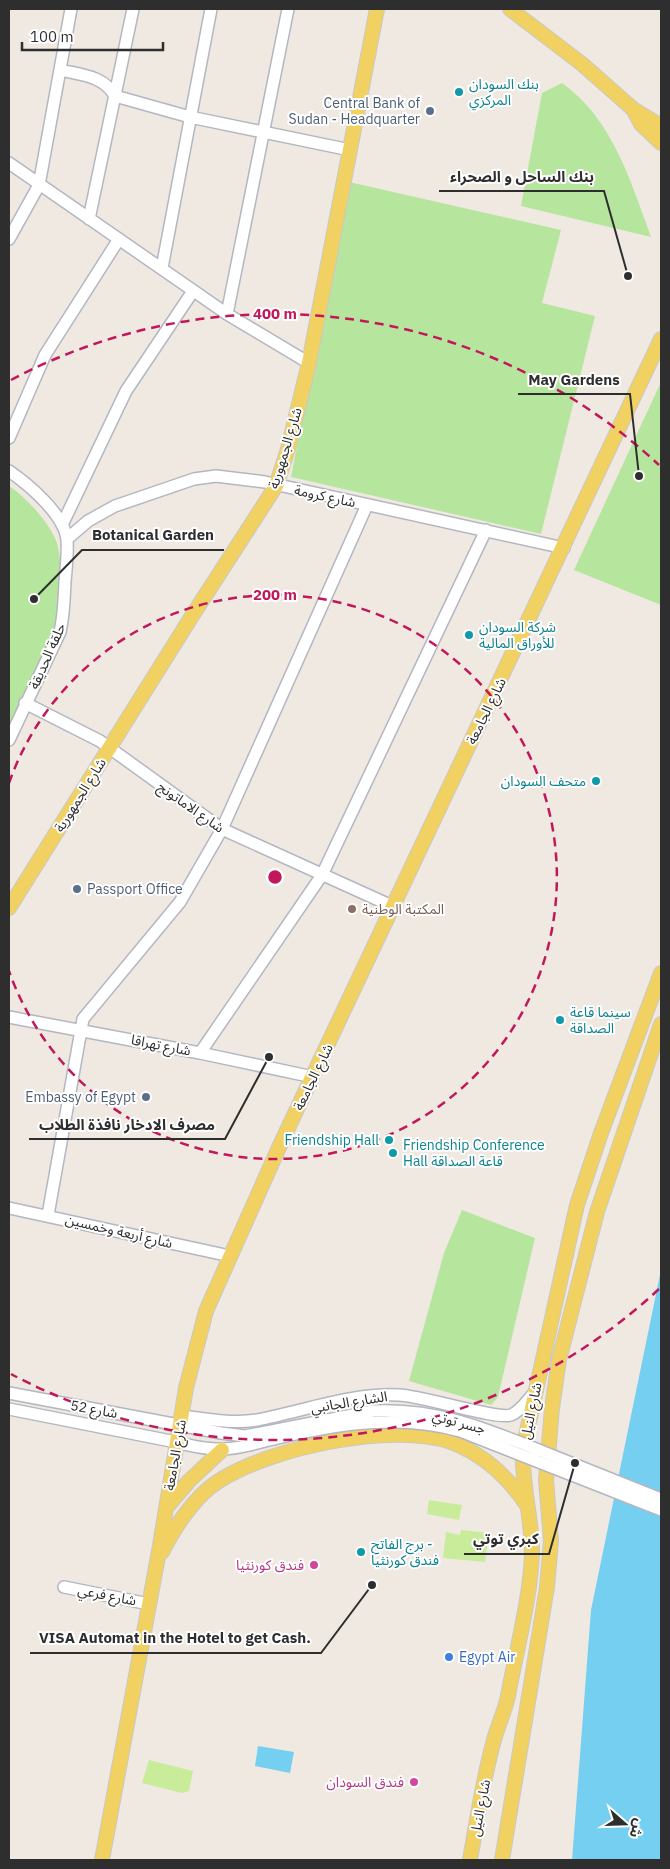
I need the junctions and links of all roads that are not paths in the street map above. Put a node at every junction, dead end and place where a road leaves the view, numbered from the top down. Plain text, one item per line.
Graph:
1 (72, 9) edge
2 (133, 9) edge
3 (211, 9) edge
4 (288, 9) edge
5 (377, 9) edge
6 (510, 9) edge
7 (60, 70) junction
8 (115, 96) junction
9 (633, 109) junction
10 (190, 118) junction
11 (661, 126) edge
12 (264, 133) junction
13 (661, 143) edge
14 (350, 150) junction
15 (9, 163) edge
16 (38, 185) junction
17 (89, 219) junction
18 (9, 239) edge
19 (119, 239) junction
20 (162, 268) junction
21 (193, 291) junction
22 (227, 314) junction
23 (661, 339) edge
24 (309, 363) junction
25 (9, 438) edge
26 (9, 471) edge
27 (276, 486) junction
28 (367, 505) junction
29 (62, 525) junction
30 (486, 530) junction
31 (67, 539) junction
32 (564, 548) junction
33 (25, 703) junction
34 (9, 740) edge
35 (109, 748) junction
36 (222, 830) junction
37 (322, 875) junction
38 (394, 907) junction
39 (9, 908) edge
40 (660, 978) edge
41 (9, 1017) edge
42 (661, 1024) edge
43 (82, 1030) junction
44 (200, 1053) junction
45 (313, 1077) junction
46 (577, 1205) junction
47 (9, 1208) edge
48 (597, 1212) junction
49 (48, 1216) junction
50 (230, 1256) junction
51 (536, 1391) junction
52 (9, 1393) edge
53 (9, 1409) edge
54 (181, 1420) junction
55 (247, 1440) junction
56 (176, 1442) junction
57 (228, 1450) junction
58 (243, 1469) junction
59 (661, 1500) edge
60 (165, 1509) junction
61 (529, 1509) junction
62 (661, 1510) edge
63 (156, 1564) junction
64 (64, 1587) dead end
65 (149, 1604) junction
66 (102, 1860) edge
67 (470, 1860) edge
68 (502, 1860) edge

1 - 7 street
2 - 8 street
3 - 10 street
4 - 12 street
5 - 14 main road, شارع الجمهورية
6 - 9 main road
7 - 8 street
7 - 16 street
8 - 10 street
8 - 17 street
9 - 11 main road
9 - 13 main road
10 - 12 street
10 - 20 street
12 - 14 street
12 - 22 street
14 - 24 main road, شارع الجمهورية
15 - 16 street
16 - 17 street
16 - 18 street
17 - 19 street
19 - 20 street
19 - 25 street
20 - 21 street
21 - 22 street
21 - 29 street
22 - 24 street
23 - 32 main road, شارع الجامعة
24 - 27 main road, شارع الجمهورية
26 - 29 street, حلقة الحديقة
27 - 28 street, شارع كرومة
27 - 31 street, شارع كرومة
27 - 35 main road, شارع الجمهورية
28 - 30 street, شارع كرومة
28 - 36 street
29 - 31 street, حلقة الحديقة
30 - 32 street, شارع كرومة
30 - 37 street
31 - 33 street, حلقة الحديقة
32 - 38 main road, شارع الجامعة
33 - 34 street, حلقة الحديقة
33 - 35 street, شارع الاماتونج
35 - 36 street, شارع الاماتونج
35 - 39 main road, شارع الجمهورية
36 - 37 street, شارع الاماتونج
36 - 43 street
37 - 38 street, شارع الاماتونج
37 - 44 street
38 - 45 main road, شارع الجامعة
40 - 46 main road, شارع النيل
41 - 43 street, شارع تهراقا
42 - 48 main road, شارع النيل
43 - 44 street, شارع تهراقا
43 - 49 street
44 - 45 street, شارع تهراقا
45 - 50 main road, شارع الجامعة
46 - 48 main road
46 - 51 main road, شارع النيل
47 - 49 street, شارع أربعة وخمسين
48 - 68 main road, شارع النيل
49 - 50 street, شارع أربعة وخمسين
50 - 54 main road, شارع الجامعة
51 - 54 street, الشارع الجانبي
51 - 61 main road, شارع النيل
52 - 54 street, شارع 52
53 - 56 street, شارع 52
54 - 55 street
54 - 56 main road, شارع الجامعة
55 - 57 street, شارع 52
55 - 59 street, جسر توتي, bridge
55 - 62 street, جسر توتي, bridge
56 - 57 street, شارع 52
56 - 60 main road, شارع الجامعة
57 - 58 street
57 - 60 main road
58 - 61 main road
58 - 63 main road
60 - 63 main road, شارع الجامعة
61 - 67 main road, شارع النيل
63 - 65 main road, شارع الجامعة
64 - 65 street, شارع فرعي
65 - 66 main road, شارع الجامعة

